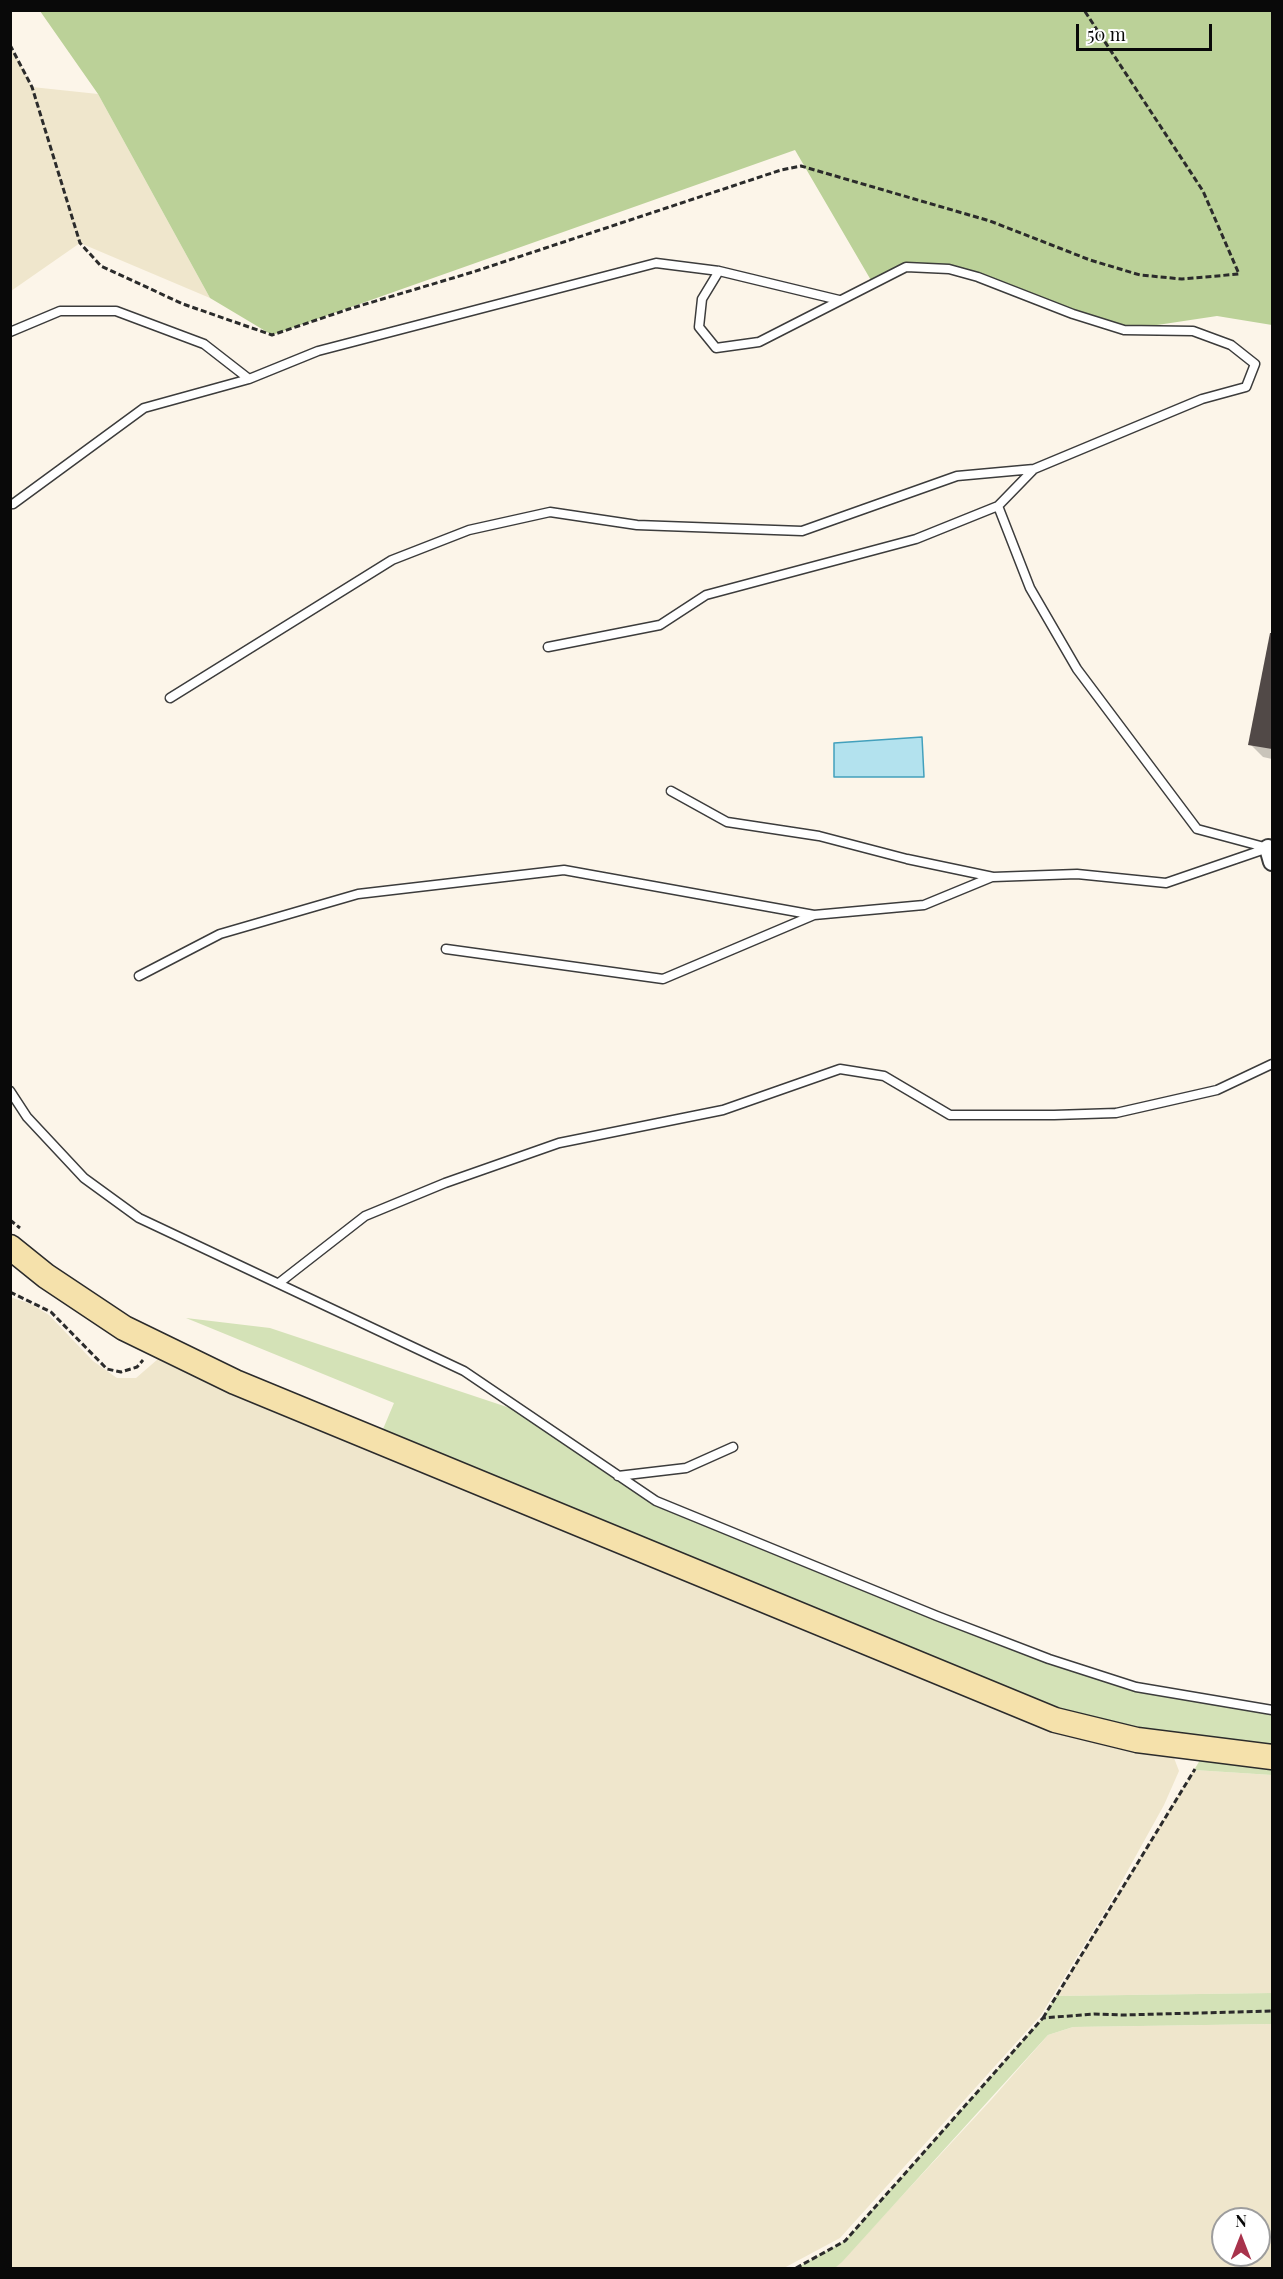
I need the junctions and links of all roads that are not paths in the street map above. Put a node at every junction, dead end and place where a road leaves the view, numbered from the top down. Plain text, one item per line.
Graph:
1 (719, 271) junction
2 (839, 300) junction
3 (10, 332) edge
4 (249, 379) junction
5 (1034, 469) junction
6 (13, 504) dead end
7 (998, 506) junction
8 (548, 647) dead end
9 (170, 698) dead end
10 (671, 791) dead end
11 (1270, 855) edge
12 (993, 877) junction
13 (814, 915) junction
14 (446, 949) dead end
15 (140, 976) dead end
16 (1272, 1064) edge
17 (10, 1091) edge
18 (10, 1247) edge
19 (279, 1283) junction
20 (733, 1447) dead end
21 (618, 1476) junction
22 (1272, 1710) edge
23 (1272, 1757) edge

1 - 2 lane
1 - 2 lane
1 - 4 lane
2 - 5 lane
3 - 4 lane
4 - 6 lane
5 - 7 lane
5 - 9 lane
7 - 8 lane
7 - 11 lane
10 - 12 lane
11 - 12 lane
12 - 13 lane
13 - 14 lane
13 - 15 lane
16 - 19 lane
17 - 19 lane
18 - 23 main road
19 - 21 lane
20 - 21 lane
21 - 22 lane

